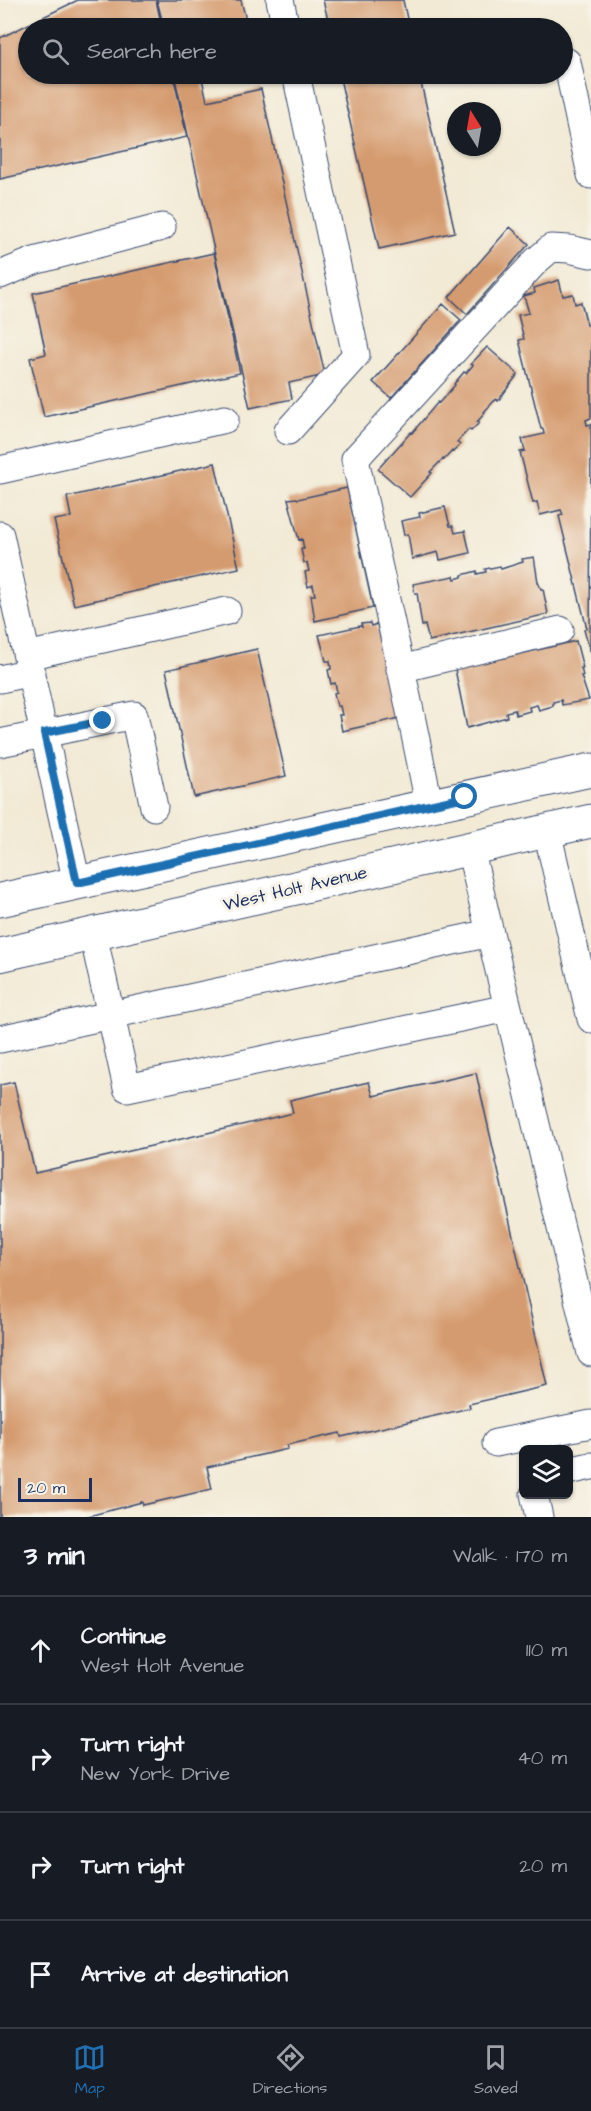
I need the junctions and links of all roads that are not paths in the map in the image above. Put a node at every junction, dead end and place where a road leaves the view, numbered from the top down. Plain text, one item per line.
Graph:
1 (280, 0) edge
2 (284, 18) edge
3 (298, 84) edge
4 (572, 84) edge
5 (591, 175) edge
6 (162, 227) dead end
7 (591, 254) edge
8 (0, 275) edge
9 (225, 419) dead end
10 (288, 431) dead end
11 (0, 471) edge
12 (0, 535) edge
13 (227, 611) dead end
14 (560, 630) dead end
15 (29, 664) junction
16 (400, 669) junction
17 (0, 679) edge
18 (44, 733) junction
19 (0, 743) edge
20 (591, 770) edge
21 (429, 805) junction
22 (154, 807) dead end
23 (591, 821) edge
24 (548, 831) junction
25 (470, 848) junction
26 (77, 883) junction
27 (0, 900) edge
28 (579, 915) edge
29 (490, 933) junction
30 (93, 934) junction
31 (0, 955) edge
32 (508, 1008) junction
33 (110, 1015) junction
34 (591, 1019) edge
35 (0, 1039) edge
36 (591, 1353) edge
37 (591, 1424) edge
38 (496, 1443) dead end
39 (591, 1466) edge
40 (573, 1470) edge
41 (535, 1499) edge
42 (539, 1517) edge

1 - 2 street
3 - 10 street
4 - 5 street
6 - 8 street
7 - 16 street
9 - 11 street
12 - 15 street
13 - 15 street
14 - 16 street
15 - 17 street
15 - 18 street
16 - 21 street
18 - 19 street
18 - 22 street
18 - 26 street
20 - 21 main road
21 - 26 main road
23 - 24 main road, West Holt Avenue
24 - 25 main road, West Holt Avenue
24 - 28 street
25 - 29 street
25 - 30 main road, West Holt Avenue
26 - 27 main road
28 - 34 street
29 - 32 street
29 - 33 street
30 - 31 main road, West Holt Avenue
30 - 33 street
32 - 33 street
32 - 36 street
33 - 35 street
37 - 38 street
39 - 40 street
41 - 42 street

